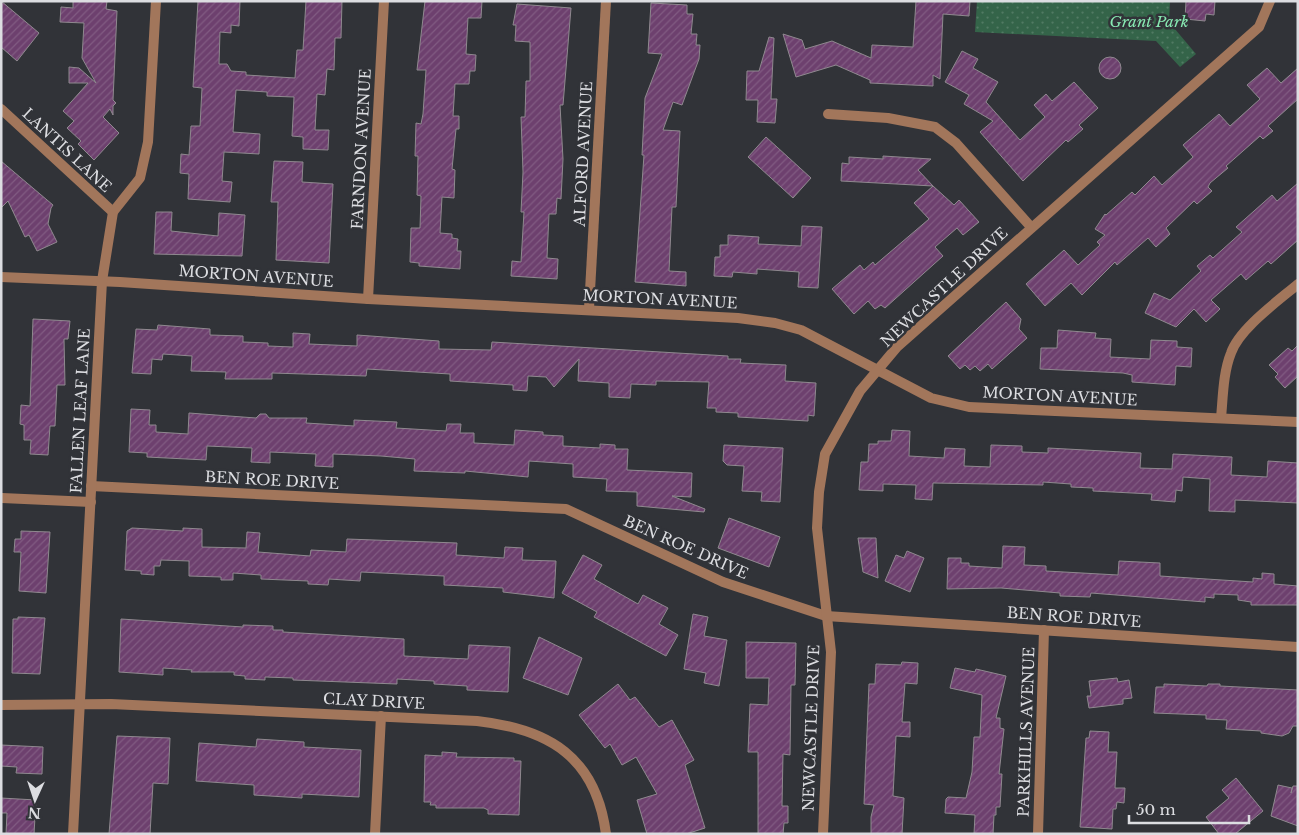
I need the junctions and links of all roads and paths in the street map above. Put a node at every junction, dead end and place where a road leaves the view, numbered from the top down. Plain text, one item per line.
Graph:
1 (156, 1) edge
2 (384, 1) edge
3 (606, 1) edge
4 (1270, 1) edge
5 (1, 109) edge
6 (828, 114) dead end
7 (112, 212) junction
8 (1031, 227) junction
9 (1, 277) edge
10 (102, 281) junction
11 (1298, 284) edge
12 (368, 299) junction
13 (590, 309) junction
14 (877, 371) junction
15 (1221, 418) junction
16 (1298, 422) edge
17 (91, 486) junction
18 (2, 498) edge
19 (90, 502) junction
20 (826, 616) junction
21 (1044, 630) junction
22 (1298, 647) edge
23 (80, 703) junction
24 (1, 705) edge
25 (382, 716) junction
26 (73, 834) edge
27 (375, 834) edge
28 (606, 834) edge
29 (823, 834) edge
30 (1038, 834) edge

1 - 7 street
2 - 12 street, FARNDON AVENUE
3 - 13 street, ALFORD AVENUE
4 - 8 street, NEWCASTLE DRIVE
5 - 7 street, LANTIS LANE
6 - 8 street
7 - 10 street, FALLEN LEAF LANE
8 - 14 street, NEWCASTLE DRIVE
9 - 10 street, MORTON AVENUE
10 - 12 street, MORTON AVENUE
10 - 17 street, FALLEN LEAF LANE
11 - 15 street
12 - 13 street, MORTON AVENUE
13 - 14 street, MORTON AVENUE
14 - 15 street, MORTON AVENUE
14 - 20 street, NEWCASTLE DRIVE
15 - 16 street, MORTON AVENUE
17 - 19 street, FALLEN LEAF LANE
17 - 20 street, BEN ROE DRIVE
18 - 19 street
19 - 23 street, FALLEN LEAF LANE
20 - 21 street, BEN ROE DRIVE
20 - 29 street, NEWCASTLE DRIVE
21 - 22 street, BEN ROE DRIVE
21 - 30 street, PARKHILLS AVENUE
23 - 24 street, CLAY DRIVE
23 - 25 street, CLAY DRIVE
23 - 26 street, FALLEN LEAF LANE
25 - 27 street
25 - 28 street, CLAY DRIVE

